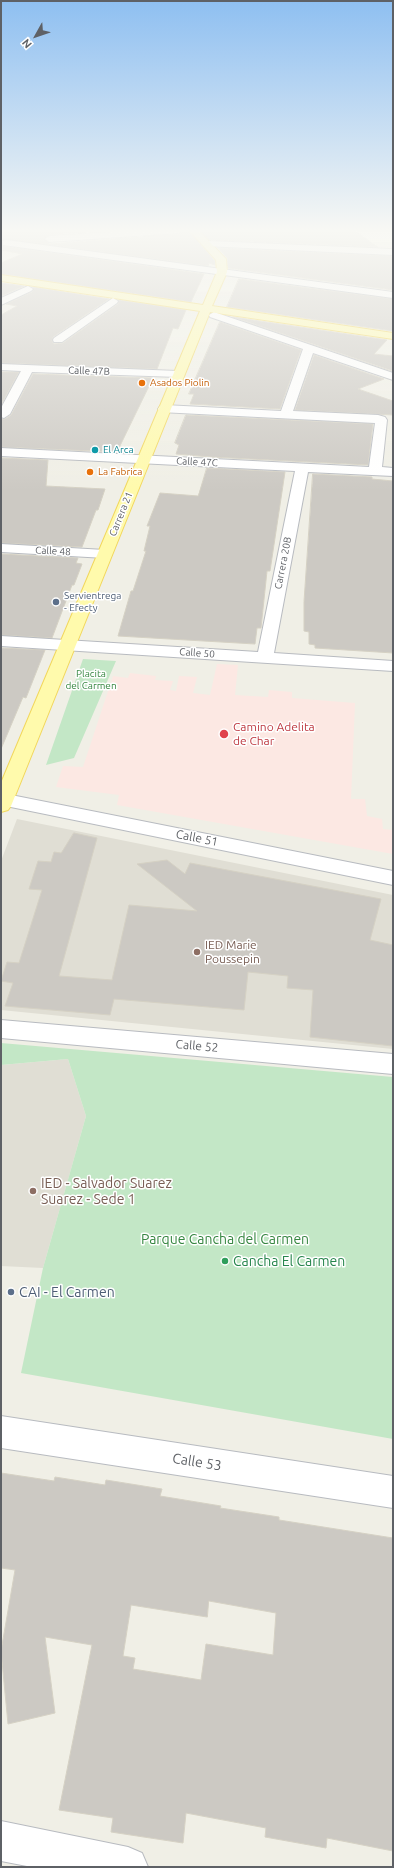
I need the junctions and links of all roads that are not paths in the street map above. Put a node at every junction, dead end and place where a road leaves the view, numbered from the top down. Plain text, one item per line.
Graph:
1 (91, 317) edge
2 (205, 317) edge
3 (223, 317) edge
4 (241, 317) edge
5 (248, 317) edge
6 (393, 336) edge
7 (58, 340) dead end
8 (393, 341) edge
9 (309, 348) junction
10 (1, 367) edge
11 (28, 368) junction
12 (178, 374) junction
13 (393, 377) edge
14 (164, 410) junction
15 (4, 414) dead end
16 (286, 415) junction
17 (1, 452) edge
18 (143, 460) junction
19 (302, 468) junction
20 (375, 472) junction
21 (393, 472) edge
22 (1, 548) edge
23 (105, 554) junction
24 (1, 641) edge
25 (68, 645) junction
26 (265, 658) junction
27 (393, 666) edge
28 (2, 801) edge
29 (393, 878) edge
30 (1, 1029) edge
31 (393, 1064) edge
32 (1, 1432) edge
33 (393, 1492) edge
34 (1, 1841) edge
35 (128, 1867) edge

1 - 7 street
2 - 12 main road, Carrera 21
3 - 9 street
4 - 8 main road
5 - 6 main road
9 - 13 street
9 - 16 street
10 - 11 street, Calle 47B
11 - 12 street, Calle 47B
11 - 15 street
12 - 14 main road, Carrera 21
14 - 16 street
14 - 18 main road, Carrera 21
16 - 20 street
17 - 18 street, Calle 47C
18 - 19 street, Calle 47C
18 - 23 main road, Carrera 21
19 - 20 street, Calle 47C
19 - 26 street, Carrera 20B
20 - 21 street, Calle 47C
22 - 23 street, Calle 48
23 - 25 main road, Carrera 21
24 - 25 street, Calle 50
25 - 26 street, Calle 50
25 - 28 main road, Carrera 21
26 - 27 street, Calle 50
28 - 29 street, Calle 51
30 - 31 street, Calle 52
32 - 33 street, Calle 53
34 - 35 street

